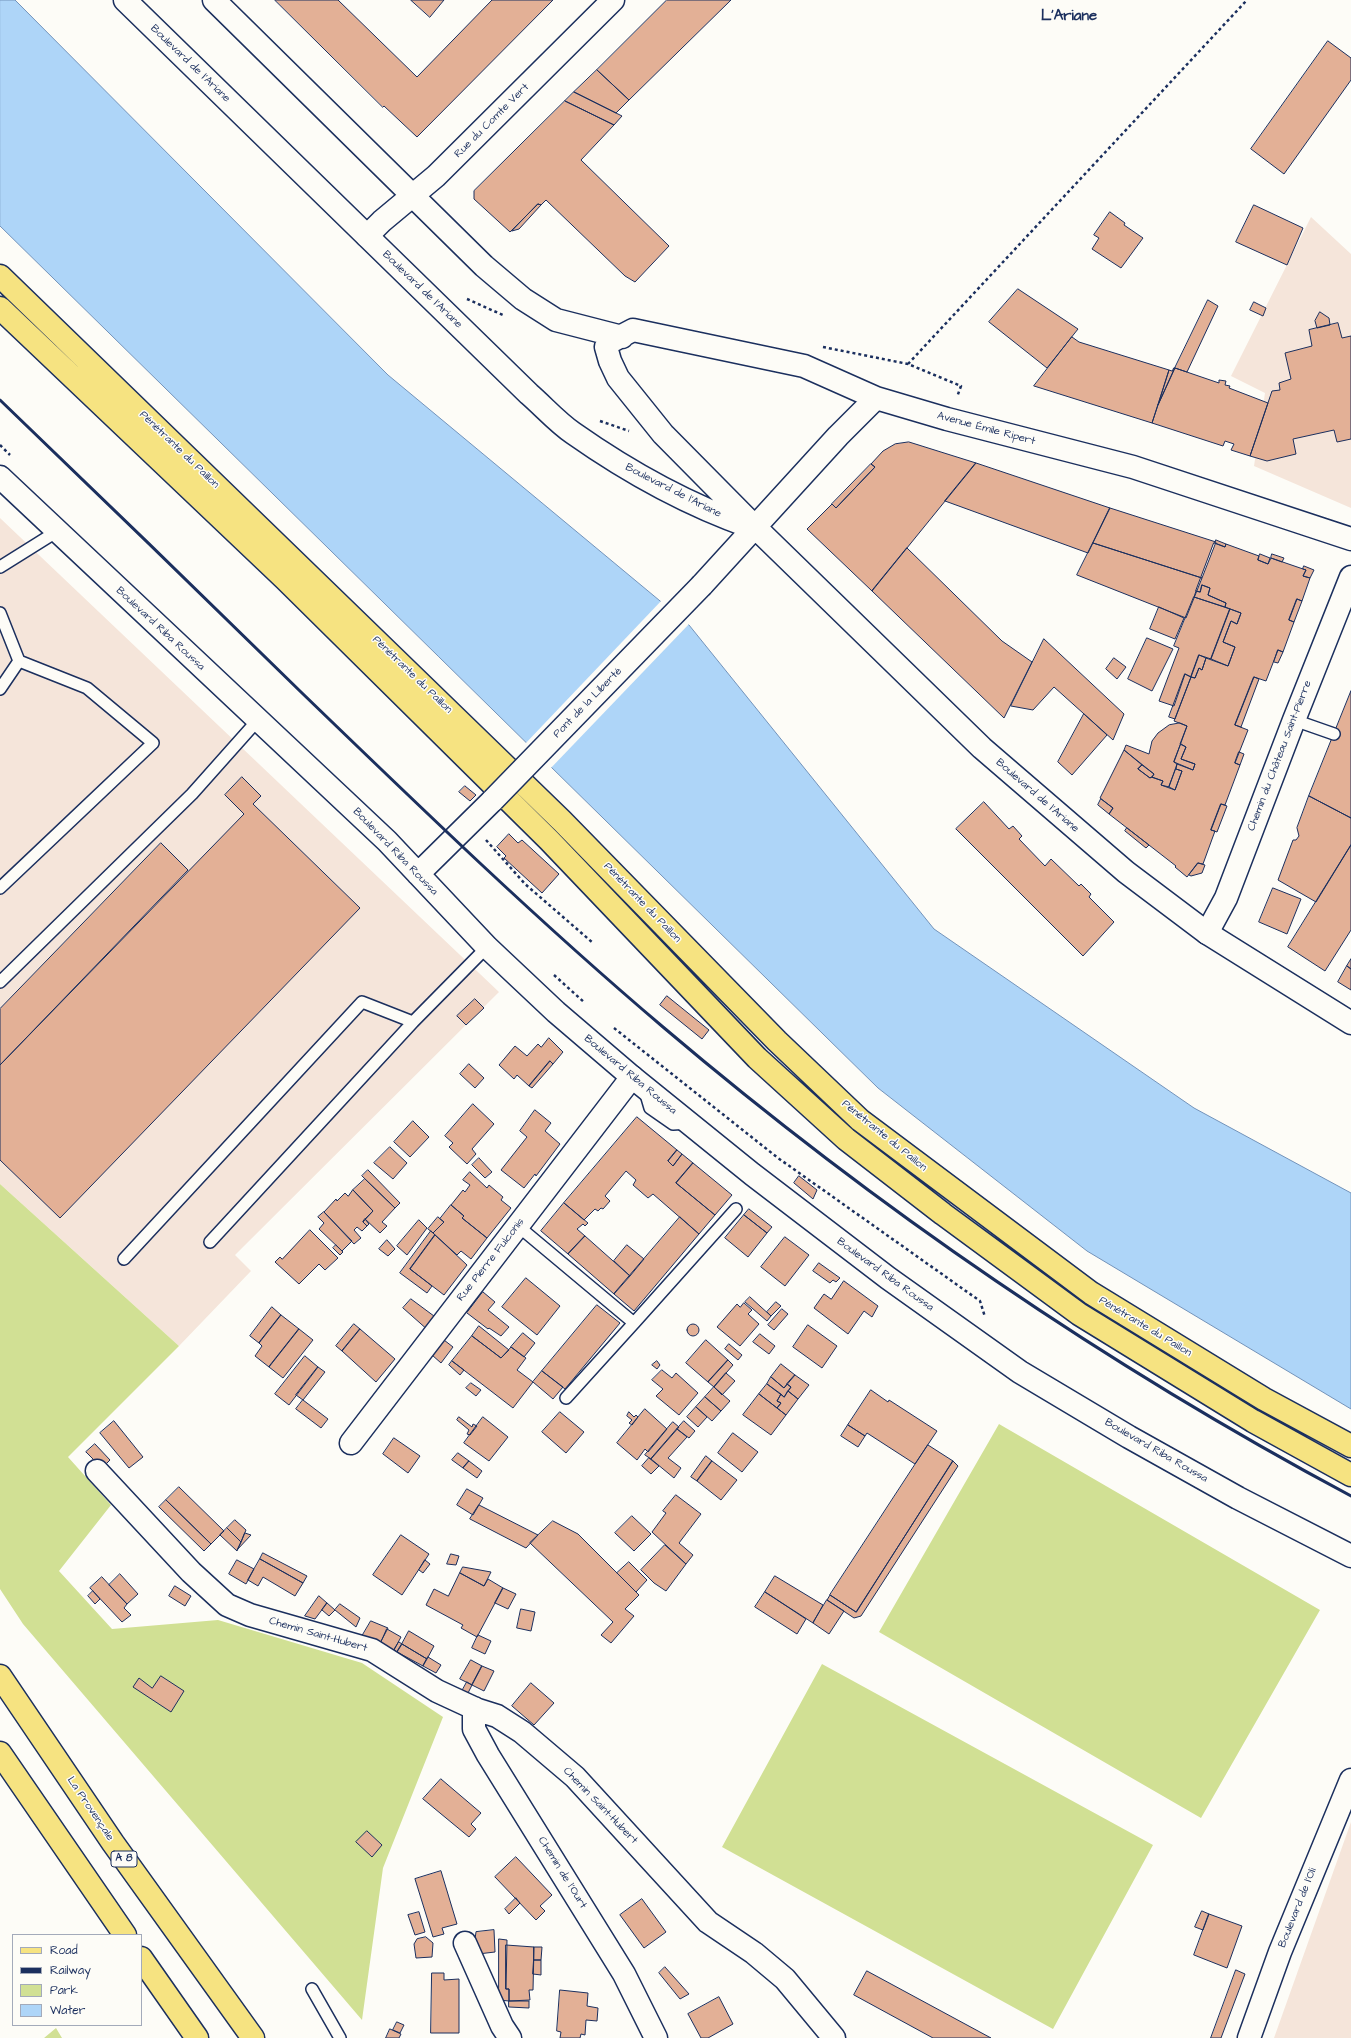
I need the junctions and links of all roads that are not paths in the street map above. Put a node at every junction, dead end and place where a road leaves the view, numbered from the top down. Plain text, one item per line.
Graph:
1 (125, 0) edge
2 (214, 0) edge
3 (613, 0) edge
4 (414, 196) junction
5 (367, 236) junction
6 (0, 276) edge
7 (0, 308) edge
8 (622, 337) junction
9 (876, 398) junction
10 (0, 477) edge
11 (756, 528) junction
12 (56, 532) junction
13 (1351, 539) edge
14 (0, 567) edge
15 (1351, 577) edge
16 (0, 613) edge
17 (19, 661) junction
18 (0, 689) edge
19 (1294, 720) junction
20 (257, 721) junction
21 (1334, 734) dead end
22 (418, 874) junction
23 (0, 888) edge
24 (1207, 933) junction
25 (487, 947) junction
26 (0, 982) edge
27 (414, 1022) junction
28 (1351, 1023) edge
29 (638, 1082) junction
30 (736, 1208) dead end
31 (518, 1226) junction
32 (210, 1242) dead end
33 (124, 1259) dead end
34 (634, 1323) junction
35 (566, 1398) dead end
36 (351, 1443) dead end
37 (1351, 1446) edge
38 (97, 1471) dead end
39 (1351, 1475) edge
40 (1351, 1556) edge
41 (0, 1676) edge
42 (474, 1708) junction
43 (0, 1753) edge
44 (1351, 1780) edge
45 (124, 1934) edge
46 (464, 1943) dead end
47 (142, 1959) edge
48 (312, 1989) dead end
49 (197, 2038) edge
50 (253, 2038) edge
51 (340, 2038) edge
52 (510, 2038) edge
53 (656, 2038) edge
54 (834, 2038) edge
55 (1249, 2038) edge

1 - 5 street, Boulevard de l'Ariane
2 - 4 street
3 - 4 street, Rue du Comte Vert
4 - 5 street, Rue du Comte Vert
4 - 8 street
5 - 11 street, Boulevard de l'Ariane
6 - 37 main road, Pénétrante du Paillon
7 - 39 main road, Pénétrante du Paillon
8 - 9 street, Avenue Émile Ripert
8 - 11 street, Boulevard de l'Ariane
9 - 11 street, Pont de la Liberté
9 - 13 street, Avenue Émile Ripert
10 - 12 street, Boulevard Riba Roussa
11 - 22 street, Pont de la Liberté, bridge
11 - 24 street, Boulevard de l'Ariane
12 - 14 lane
12 - 20 street, Boulevard Riba Roussa
15 - 19 street, Chemin du Château Saint-Pierre
16 - 17 lane
17 - 18 lane
17 - 23 lane
19 - 21 lane
19 - 24 street, Chemin du Château Saint-Pierre
20 - 22 street, Boulevard Riba Roussa
20 - 26 lane
22 - 25 street, Boulevard Riba Roussa
24 - 28 street, Boulevard de l'Ariane
25 - 27 lane
25 - 29 street, Boulevard Riba Roussa
27 - 32 lane
27 - 33 lane
29 - 31 street, Rue Pierre Fulconis
29 - 40 street, Boulevard Riba Roussa
30 - 34 lane
31 - 34 lane
31 - 36 street, Rue Pierre Fulconis
34 - 35 lane
38 - 42 street, Chemin Saint-Hubert
41 - 50 main road, La Provençale / A 8
42 - 53 street, Chemin de l'Ourt
42 - 54 street, Chemin Saint-Hubert
43 - 45 main road
44 - 55 street, Boulevard de l'Oli
46 - 52 street
47 - 49 main road
48 - 51 lane

